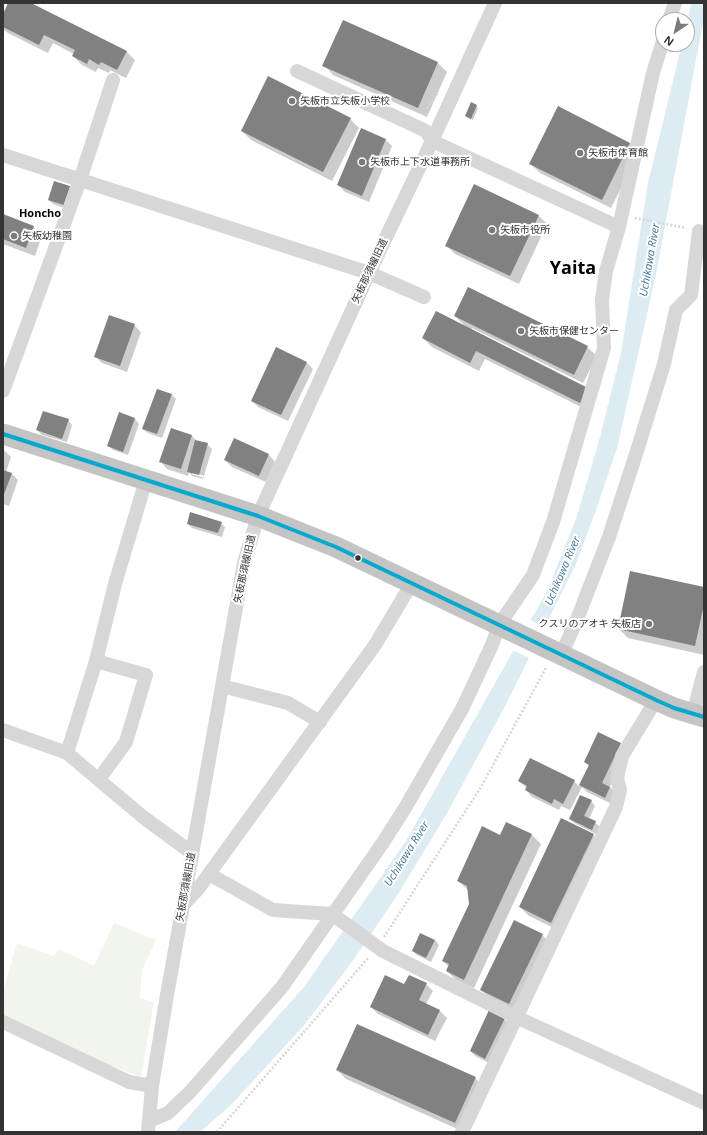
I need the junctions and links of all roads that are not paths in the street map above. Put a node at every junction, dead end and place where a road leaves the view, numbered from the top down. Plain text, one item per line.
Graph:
1 (495, 3) edge
2 (660, 52) edge
3 (297, 71) dead end
4 (113, 80) dead end
5 (432, 141) junction
6 (3, 155) edge
7 (80, 180) junction
8 (620, 221) junction
9 (699, 231) road end
10 (369, 273) junction
11 (424, 297) dead end
12 (3, 391) edge
13 (3, 434) edge
14 (146, 480) junction
15 (258, 516) junction
16 (412, 583) junction
17 (502, 626) junction
18 (555, 652) junction
19 (96, 661) junction
20 (704, 672) edge
21 (222, 686) junction
22 (656, 700) junction
23 (699, 716) edge
24 (320, 722) junction
25 (3, 730) edge
26 (67, 753) junction
27 (98, 779) junction
28 (192, 854) junction
29 (209, 874) junction
30 (183, 906) junction
31 (332, 914) junction
32 (516, 1017) junction
33 (3, 1022) edge
34 (152, 1086) junction
35 (704, 1103) edge
36 (149, 1127) edge
37 (462, 1132) edge

1 - 5 street, 矢板那須線旧道
2 - 8 street
3 - 5 street
4 - 7 street
5 - 8 street
5 - 10 street, 矢板那須線旧道
6 - 7 street
7 - 10 street
7 - 12 street
8 - 17 street
9 - 18 street
10 - 11 street
10 - 15 street, 矢板那須線旧道
13 - 14 highway
14 - 15 highway
14 - 19 street
15 - 16 highway
15 - 21 street, 矢板那須線旧道
16 - 17 highway
16 - 24 street
17 - 18 highway
17 - 31 street
18 - 22 highway
19 - 26 street
19 - 27 street
20 - 23 street
21 - 24 street
21 - 28 street, 矢板那須線旧道
22 - 23 highway
22 - 32 street
24 - 29 street
25 - 26 street
26 - 27 street
27 - 28 street
28 - 30 street, 矢板那須線旧道
29 - 30 street
29 - 31 street
30 - 34 street, 矢板那須線旧道
31 - 32 street
31 - 36 street
32 - 35 street
32 - 37 street
33 - 34 street
34 - 36 street, 矢板那須線旧道

